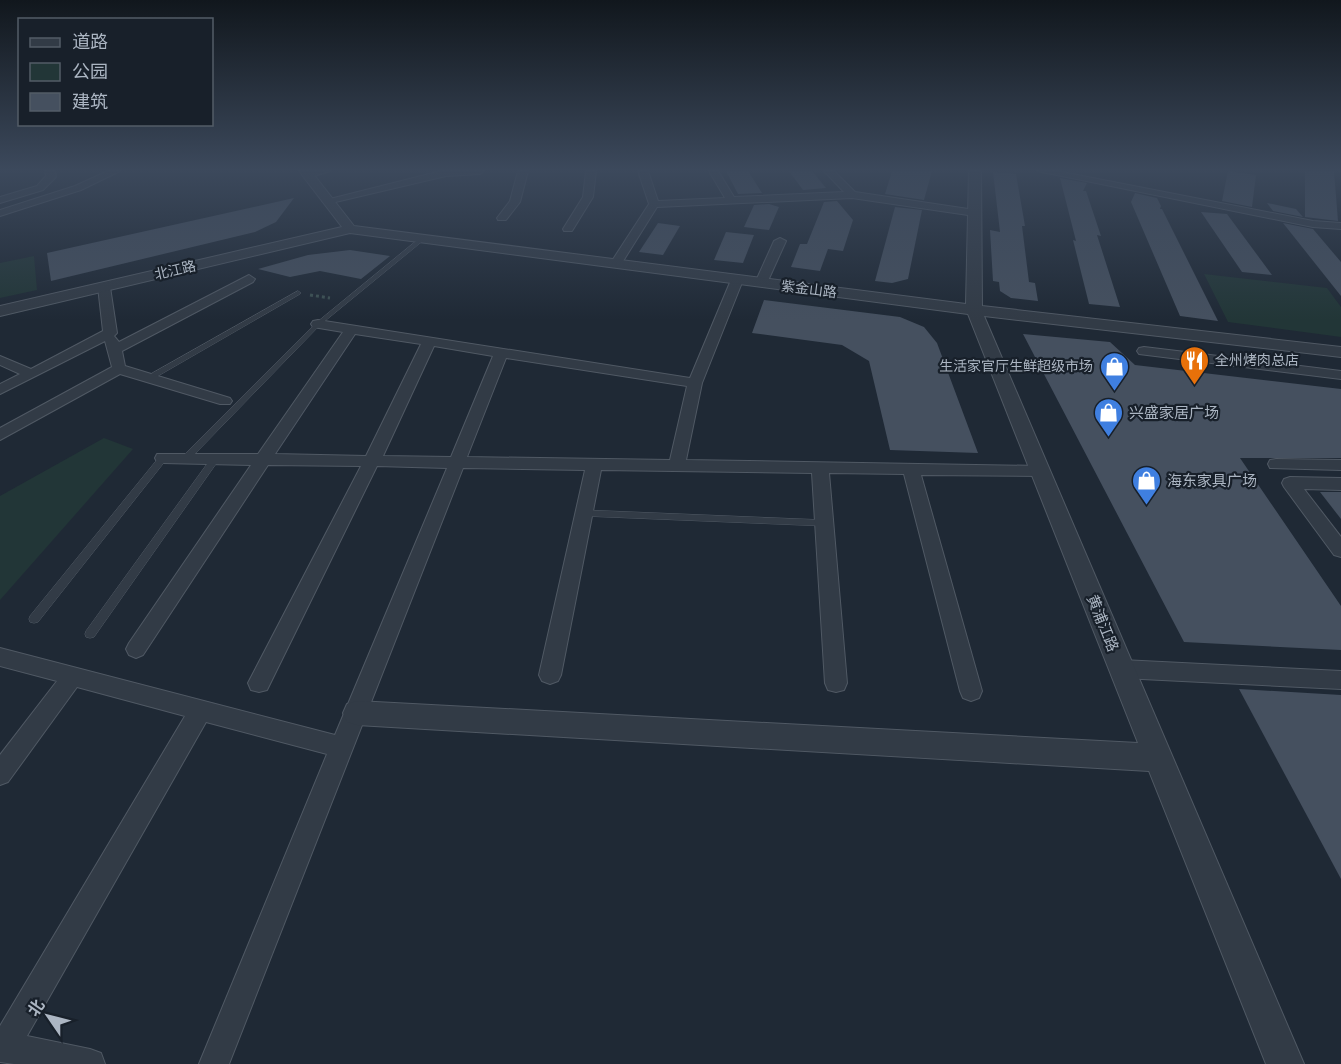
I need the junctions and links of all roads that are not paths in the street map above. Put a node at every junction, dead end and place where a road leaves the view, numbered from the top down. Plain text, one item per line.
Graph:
1 (343, 221) edge
2 (573, 221) edge
3 (643, 221) edge
4 (975, 221) edge
5 (1295, 221) edge
6 (1339, 228) edge
7 (568, 229) dead end
8 (350, 230) junction
9 (422, 239) junction
10 (780, 241) dead end
11 (616, 264) junction
12 (249, 279) dead end
13 (737, 280) junction
14 (761, 283) junction
15 (104, 287) junction
16 (298, 293) road end
17 (974, 310) junction
18 (0, 311) edge
19 (318, 324) junction
20 (351, 329) junction
21 (110, 333) junction
22 (429, 342) junction
23 (114, 350) junction
24 (1144, 351) dead end
25 (1341, 352) edge
26 (501, 353) junction
27 (0, 360) edge
28 (119, 369) junction
29 (31, 374) junction
30 (1341, 375) edge
31 (148, 378) junction
32 (694, 383) junction
33 (0, 390) edge
34 (225, 401) dead end
35 (0, 435) edge
36 (163, 458) joint
37 (185, 459) junction
38 (215, 459) junction
39 (263, 459) junction
40 (372, 461) junction
41 (458, 462) junction
42 (594, 464) junction
43 (1275, 464) dead end
44 (677, 465) junction
45 (1341, 465) edge
46 (820, 468) junction
47 (911, 469) junction
48 (1040, 471) junction
49 (1341, 484) edge
50 (583, 513) junction
51 (825, 523) junction
52 (1341, 550) edge
53 (34, 619) dead end
54 (90, 634) dead end
55 (136, 649) dead end
56 (0, 657) edge
57 (1122, 669) junction
58 (550, 675) dead end
59 (73, 676) junction
60 (1341, 680) edge
61 (836, 683) dead end
62 (259, 684) dead end
63 (971, 691) dead end
64 (201, 710) junction
65 (357, 713) junction
66 (344, 748) junction
67 (1159, 758) junction
68 (0, 774) edge
69 (2, 1047) edge
70 (90, 1064) edge
71 (214, 1064) edge
72 (1285, 1064) edge

1 - 8 street
2 - 7 street
3 - 11 street
4 - 17 street, 黄浦江路
5 - 6 street
8 - 9 street, 紫金山路
8 - 15 street, 北江路
9 - 11 street, 紫金山路
9 - 19 lane
10 - 14 street
11 - 13 street, 紫金山路
12 - 23 street
13 - 14 street, 紫金山路
13 - 32 street
14 - 17 street, 紫金山路
15 - 18 street, 北江路
15 - 21 street
16 - 31 lane
17 - 25 street, 紫金山路
17 - 48 street, 黄浦江路
19 - 20 street
19 - 37 lane
20 - 22 street
20 - 39 street
21 - 23 street
21 - 29 street
22 - 26 street
22 - 40 street
23 - 28 street
24 - 30 street
26 - 32 street
26 - 41 street
27 - 29 street
28 - 31 street
28 - 35 street
29 - 33 street
31 - 34 street
32 - 44 street
36 - 37 street
36 - 53 lane
37 - 38 street
38 - 39 street
38 - 54 lane
39 - 40 street
39 - 55 street
40 - 41 street
40 - 62 street
41 - 42 street
41 - 65 street
42 - 44 street
42 - 50 street
43 - 45 street
44 - 46 street
46 - 47 street
46 - 51 street
47 - 48 street
47 - 63 street
48 - 57 street, 黄浦江路
49 - 52 street
50 - 51 lane
50 - 58 street
51 - 61 street
56 - 59 street
57 - 60 street
57 - 67 street, 黄浦江路
59 - 64 street
59 - 68 street
64 - 66 street
64 - 69 street
65 - 66 street
65 - 67 street
66 - 71 street
67 - 72 street, 黄浦江路
69 - 70 street

